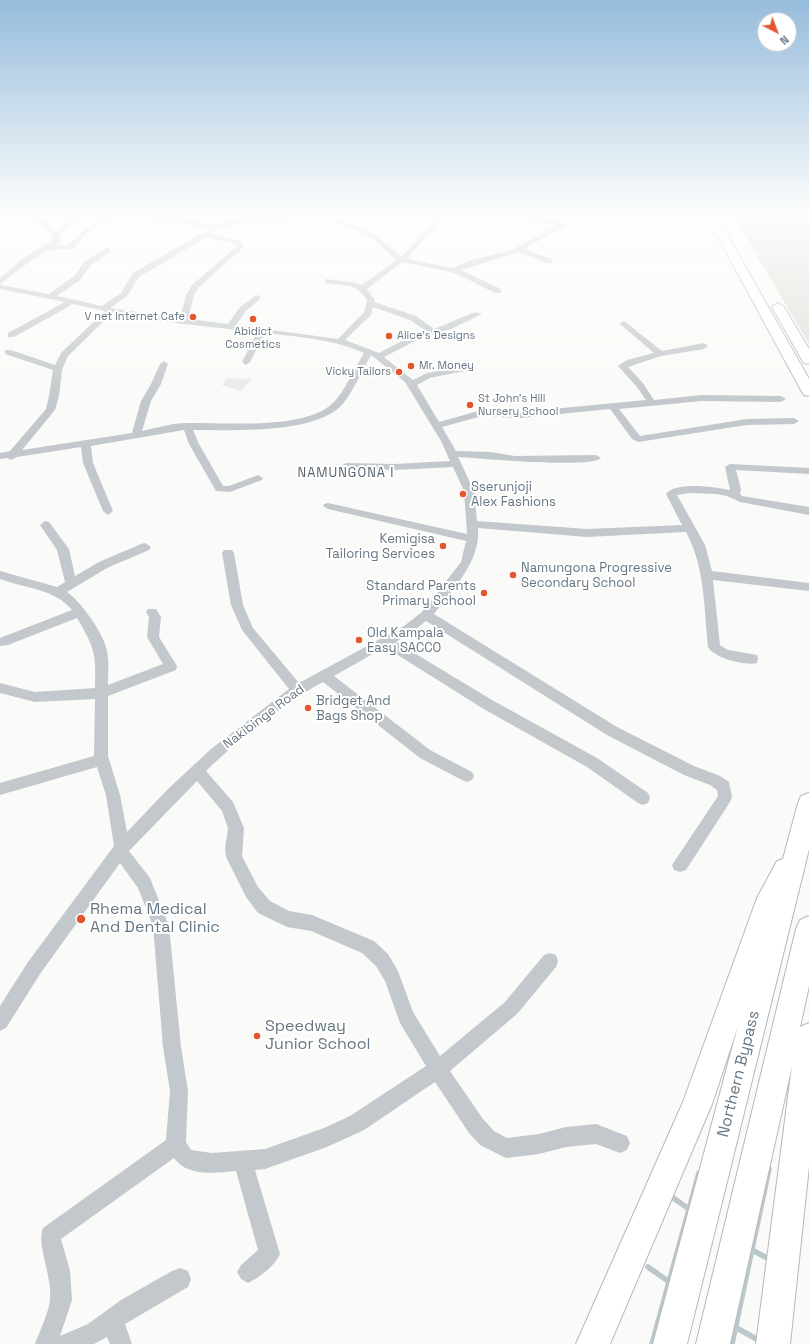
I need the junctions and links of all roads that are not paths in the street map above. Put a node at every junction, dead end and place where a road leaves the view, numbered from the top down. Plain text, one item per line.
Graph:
1 (77, 278) edge
2 (134, 278) edge
3 (206, 278) edge
4 (377, 278) edge
5 (470, 278) edge
6 (746, 278) edge
7 (328, 281) dead end
8 (0, 287) edge
9 (363, 288) junction
10 (498, 291) dead end
11 (771, 295) dead end
12 (51, 296) junction
13 (257, 297) dead end
14 (71, 302) junction
15 (371, 304) junction
16 (106, 310) junction
17 (478, 314) dead end
18 (183, 322) junction
19 (624, 323) dead end
20 (230, 327) junction
21 (262, 330) junction
22 (432, 331) junction
23 (11, 335) dead end
24 (339, 342) junction
25 (704, 346) dead end
26 (369, 351) junction
27 (8, 352) dead end
28 (660, 354) junction
29 (379, 356) junction
30 (809, 360) edge
31 (246, 362) dead end
32 (164, 364) dead end
33 (470, 367) dead end
34 (57, 368) junction
35 (412, 384) junction
36 (809, 392) edge
37 (781, 399) dead end
38 (652, 403) junction
39 (613, 407) junction
40 (794, 421) dead end
41 (437, 425) junction
42 (187, 426) junction
43 (136, 435) junction
44 (86, 443) junction
45 (14, 455) junction
46 (0, 456) edge
47 (596, 458) dead end
48 (455, 460) junction
49 (0, 465) edge
50 (346, 466) dead end
51 (809, 471) edge
52 (258, 478) dead end
53 (734, 495) junction
54 (328, 506) dead end
55 (108, 511) dead end
56 (809, 511) edge
57 (473, 524) junction
58 (45, 525) dead end
59 (690, 528) junction
60 (472, 539) junction
61 (145, 546) dead end
62 (228, 553) dead end
63 (0, 575) edge
64 (708, 575) junction
65 (71, 584) junction
66 (809, 588) edge
67 (58, 592) junction
68 (80, 612) junction
69 (152, 612) dead end
70 (426, 615) junction
71 (385, 641) junction
72 (4, 642) dead end
73 (752, 659) dead end
74 (324, 675) junction
75 (0, 688) edge
76 (297, 690) junction
77 (101, 693) junction
78 (102, 760) junction
79 (197, 771) junction
80 (467, 776) dead end
81 (0, 789) edge
82 (644, 798) dead end
83 (809, 803) edge
84 (121, 850) junction
85 (797, 850) junction
86 (680, 865) dead end
87 (809, 929) edge
88 (550, 961) dead end
89 (0, 1022) edge
90 (809, 1037) edge
91 (438, 1069) junction
92 (620, 1143) dead end
93 (176, 1145) junction
94 (243, 1161) junction
95 (248, 1272) dead end
96 (180, 1279) dead end
97 (112, 1320) junction
98 (46, 1344) edge
99 (67, 1344) edge
100 (121, 1344) edge
101 (593, 1344) edge
102 (670, 1344) edge
103 (713, 1344) edge
104 (773, 1344) edge

1 - 12 street
2 - 16 street
3 - 18 street
4 - 9 street
5 - 10 street
6 - 36 highway
7 - 9 street
8 - 12 street, Nakibinge Road
9 - 15 street
11 - 30 highway
12 - 14 street, Nakibinge Road
13 - 20 street
14 - 16 street, Nakibinge Road
14 - 23 street
15 - 22 street
15 - 24 street
16 - 18 street, Nakibinge Road
16 - 34 street
17 - 22 street
18 - 20 street, Nakibinge Road
19 - 28 street
20 - 21 street, Nakibinge Road
21 - 24 street, Nakibinge Road
21 - 31 street
22 - 29 street
24 - 26 street, Nakibinge Road
25 - 28 street
26 - 29 street, Nakibinge Road
26 - 42 street
27 - 34 street
28 - 38 street
29 - 35 street, Nakibinge Road
32 - 43 street
33 - 35 street
34 - 45 street
35 - 41 street, Nakibinge Road
37 - 38 street
38 - 39 street
39 - 40 street
39 - 41 street
41 - 48 street, Nakibinge Road
42 - 43 street
42 - 52 street
43 - 44 street
44 - 45 street
44 - 55 street
45 - 46 street
45 - 49 street
47 - 48 street
48 - 50 street
48 - 57 street, Nakibinge Road
51 - 53 street
53 - 56 street
53 - 59 street
54 - 60 street
57 - 59 street
57 - 60 street, Nakibinge Road
58 - 65 street
59 - 64 street
60 - 70 street, Nakibinge Road
61 - 65 street
62 - 76 street
63 - 67 street
64 - 66 street
64 - 73 street
65 - 67 street
67 - 68 street
68 - 72 street
68 - 77 street
69 - 77 street
70 - 71 street, Nakibinge Road
70 - 86 street
71 - 74 street, Nakibinge Road
71 - 82 street
74 - 76 street, Nakibinge Road
74 - 80 street
75 - 77 street
76 - 79 street, Nakibinge Road
77 - 78 street
78 - 81 street
78 - 84 street
79 - 84 street, Nakibinge Road
79 - 91 street
83 - 85 highway, Northern Bypass
84 - 89 street, Nakibinge Road
84 - 93 street
85 - 101 highway
85 - 102 highway, Northern Bypass
87 - 103 highway
88 - 91 street
90 - 104 highway
91 - 92 street
91 - 94 street
93 - 94 street
93 - 98 street
94 - 95 street
96 - 97 street
97 - 99 street
97 - 100 street

